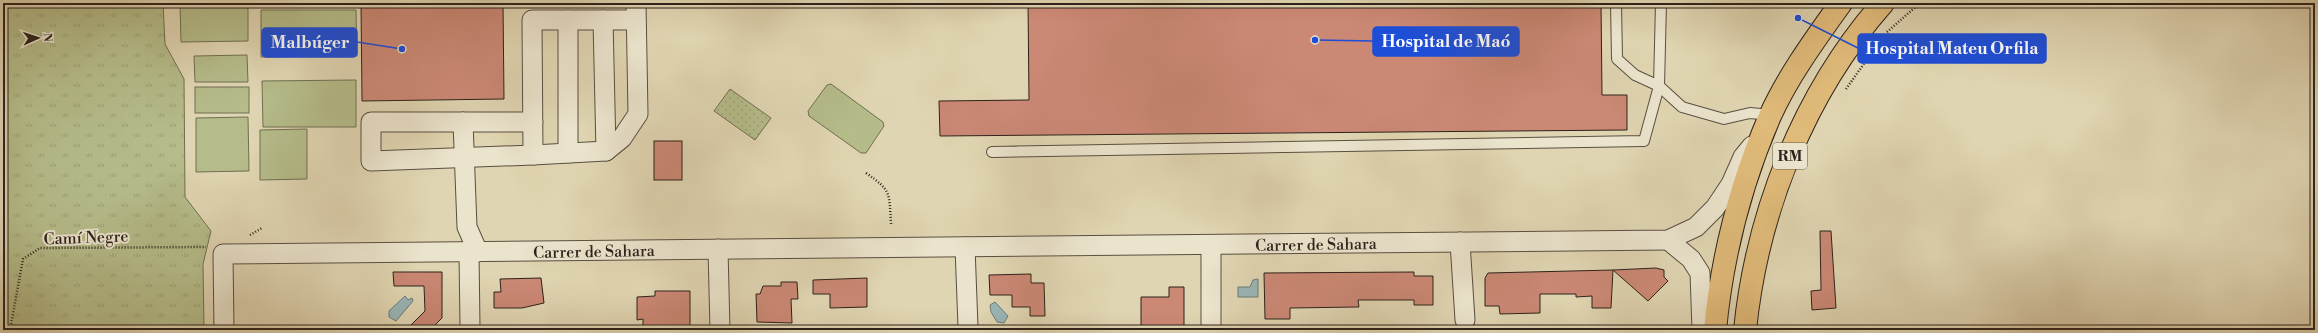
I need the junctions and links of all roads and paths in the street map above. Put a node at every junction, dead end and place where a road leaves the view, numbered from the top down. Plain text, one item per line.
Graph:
1 (1616, 3) edge
2 (1662, 3) edge
3 (1841, 3) edge
4 (1883, 3) edge
5 (1920, 3) edge
6 (636, 12) edge
7 (568, 20) junction
8 (603, 20) junction
9 (1659, 86) junction
10 (1846, 90) dead end
11 (462, 122) junction
12 (533, 122) junction
13 (1768, 123) junction
14 (606, 151) junction
15 (992, 152) dead end
16 (568, 153) junction
17 (533, 155) junction
18 (464, 158) junction
19 (866, 173) dead end
20 (891, 224) dead end
21 (1668, 240) junction
22 (1460, 242) junction
23 (1210, 245) junction
24 (965, 247) junction
25 (718, 249) junction
26 (467, 252) junction
27 (223, 254) junction
28 (1464, 327) edge
29 (470, 329) edge
30 (968, 329) edge
31 (10, 330) edge
32 (224, 330) edge
33 (720, 330) edge
34 (1211, 330) edge
35 (1702, 330) edge
36 (1715, 330) edge
37 (1745, 330) edge

1 - 9 lane
2 - 9 lane
3 - 13 main road, RM
4 - 37 main road, RM
5 - 10 path
6 - 8 street
6 - 14 street
7 - 8 street
7 - 12 street
7 - 16 street
8 - 14 street
9 - 13 lane
9 - 15 lane
11 - 12 street
11 - 18 street
11 - 18 street
12 - 17 street
13 - 21 street, Carrer de Sahara
13 - 36 main road, RM
14 - 16 street
16 - 17 street
17 - 18 street
18 - 26 street
19 - 20 path
21 - 22 street, Carrer de Sahara
21 - 35 street
22 - 23 street, Carrer de Sahara
22 - 28 street
23 - 24 street, Carrer de Sahara
23 - 34 street
24 - 25 street, Carrer de Sahara
24 - 30 street
25 - 26 street, Carrer de Sahara
25 - 33 street
26 - 27 street, Carrer de Sahara
26 - 29 street
27 - 31 path, Camí Negre
27 - 32 street

